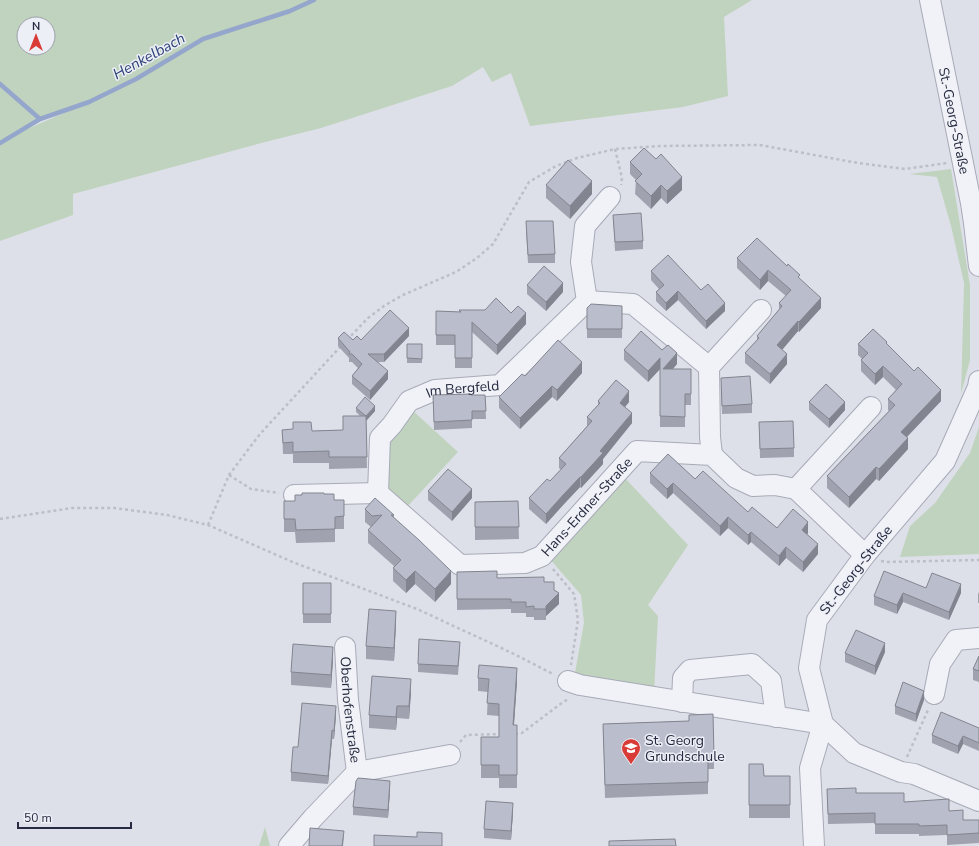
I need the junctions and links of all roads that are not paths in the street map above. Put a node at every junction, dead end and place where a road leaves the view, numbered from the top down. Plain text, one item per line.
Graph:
1 (930, 0) edge
2 (610, 197) road end
3 (977, 224) edge
4 (979, 266) edge
5 (587, 301) junction
6 (761, 310) dead end
7 (709, 367) junction
8 (979, 381) edge
9 (871, 407) dead end
10 (712, 455) junction
11 (796, 489) junction
12 (378, 493) junction
13 (294, 495) edge
14 (866, 556) junction
15 (979, 638) edge
16 (345, 647) dead end
17 (574, 683) road end
18 (934, 694) road end
19 (682, 702) junction
20 (776, 717) junction
21 (822, 724) junction
22 (450, 754) road end
23 (358, 772) junction
24 (979, 801) edge
25 (289, 846) edge
26 (814, 846) edge

1 - 3 street, St.-Georg-Straße
2 - 5 street
3 - 4 street, St.-Georg-Straße
5 - 7 street
5 - 12 street, Im Bergfeld
6 - 7 street
7 - 10 street
8 - 14 street, St.-Georg-Straße
9 - 11 street
10 - 11 street
10 - 12 street, Hans-Erdner-Straße
11 - 14 street
12 - 13 street
14 - 21 street, St.-Georg-Straße
15 - 18 street
16 - 23 street, Oberhofenstraße
17 - 19 street
19 - 20 street
19 - 20 street
20 - 21 street
21 - 24 street
21 - 26 street
22 - 23 street, Oberhofenstraße
23 - 25 street, Oberhofenstraße

